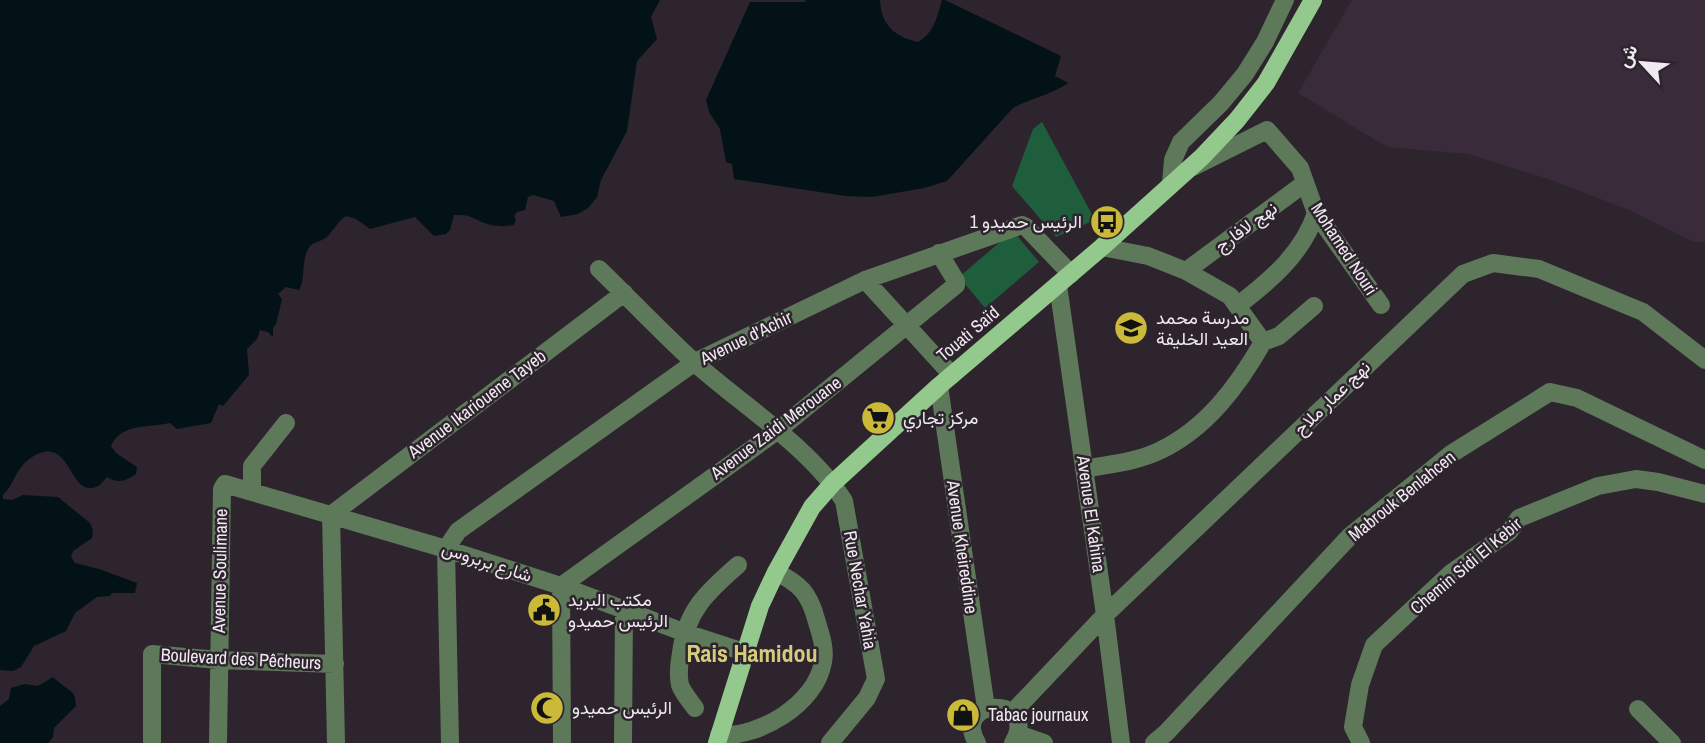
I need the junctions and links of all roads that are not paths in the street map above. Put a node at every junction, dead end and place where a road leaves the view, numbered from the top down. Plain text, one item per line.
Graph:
1 (1284, 0) edge
2 (1313, 0) edge
3 (1186, 171) junction
4 (1305, 183) junction
5 (1171, 184) junction
6 (1316, 212) junction
7 (1102, 247) junction
8 (939, 253) junction
9 (600, 269) dead end
10 (1186, 271) junction
11 (865, 280) junction
12 (1065, 280) junction
13 (624, 293) junction
14 (1381, 304) dead end
15 (1237, 306) junction
16 (1314, 306) dead end
17 (906, 325) junction
18 (1263, 342) junction
19 (1705, 360) edge
20 (695, 362) junction
21 (946, 381) junction
22 (286, 423) dead end
23 (777, 430) junction
24 (1705, 460) edge
25 (1084, 469) junction
26 (833, 483) junction
27 (225, 484) joint
28 (252, 491) junction
29 (1705, 494) edge
30 (331, 515) junction
31 (446, 549) junction
32 (738, 565) dead end
33 (776, 572) junction
34 (561, 586) junction
35 (624, 610) junction
36 (1105, 615) junction
37 (683, 632) junction
38 (744, 652) junction
39 (218, 660) junction
40 (335, 664) junction
41 (695, 708) dead end
42 (986, 708) junction
43 (1638, 709) dead end
44 (1012, 713) junction
45 (1016, 738) edge
46 (718, 739) edge
47 (445, 741) edge
48 (152, 743) edge
49 (218, 743) edge
50 (335, 743) edge
51 (562, 743) edge
52 (623, 743) edge
53 (830, 743) edge
54 (977, 743) edge
55 (1044, 743) edge
56 (1121, 743) edge
57 (1154, 743) edge
58 (1361, 743) edge
59 (1672, 743) edge

1 - 5 street
2 - 3 main road, Touati Saïd
3 - 4 street, Mohamed Nouri
3 - 5 main road, Touati Saïd
4 - 6 street, Mohamed Nouri
4 - 10 street, نهج لافارج
5 - 7 main road, Touati Saïd
6 - 14 street, Mohamed Nouri
6 - 15 street
7 - 10 street
7 - 12 main road, Touati Saïd
8 - 11 street, Avenue d'Achir
8 - 12 street, Avenue d'Achir
8 - 17 street, Avenue Zaidi Merouane
9 - 13 street
10 - 15 street
11 - 17 street
11 - 20 street, Avenue d'Achir
12 - 21 main road, Touati Saïd
12 - 25 street, Avenue El Kahina
13 - 20 street
13 - 30 street, Avenue Ikariouene Tayeb
15 - 18 street
16 - 18 street
17 - 21 street
17 - 23 street, Avenue Zaidi Merouane
18 - 25 street
19 - 36 street, نهج عمار ملاح
20 - 23 street
20 - 31 street, Avenue d'Achir
21 - 26 main road, Touati Saïd
21 - 42 street, Avenue Kheireddine
22 - 28 street
23 - 26 street
23 - 34 street, Avenue Zaidi Merouane
24 - 57 street, Mabrouk Benlahcen
25 - 36 street, Avenue El Kahina
26 - 33 main road, Touati Saïd
26 - 53 street, Rue Nechar Yahia
27 - 28 street, شارع بربروس
27 - 39 street, Avenue Soulimane
28 - 30 street, شارع بربروس
29 - 58 street, Chemin Sidi El Kebir
30 - 31 street, شارع بربروس
30 - 40 street
31 - 34 street, شارع بربروس
31 - 47 street
32 - 37 street
33 - 38 main road, Touati Saïd
33 - 46 street
34 - 35 street, شارع بربروس
34 - 51 street
35 - 37 street, شارع بربروس
35 - 52 street
36 - 44 street, نهج عمار ملاح
36 - 56 street, Avenue El Kahina
37 - 38 street, شارع بربروس
37 - 41 street
38 - 46 main road, Touati Saïd
39 - 40 street, Boulevard des Pêcheurs
39 - 48 street, Boulevard des Pêcheurs
39 - 49 street, Avenue Soulimane
40 - 50 street
42 - 44 street
42 - 54 street
43 - 59 street
44 - 45 street
45 - 55 street

